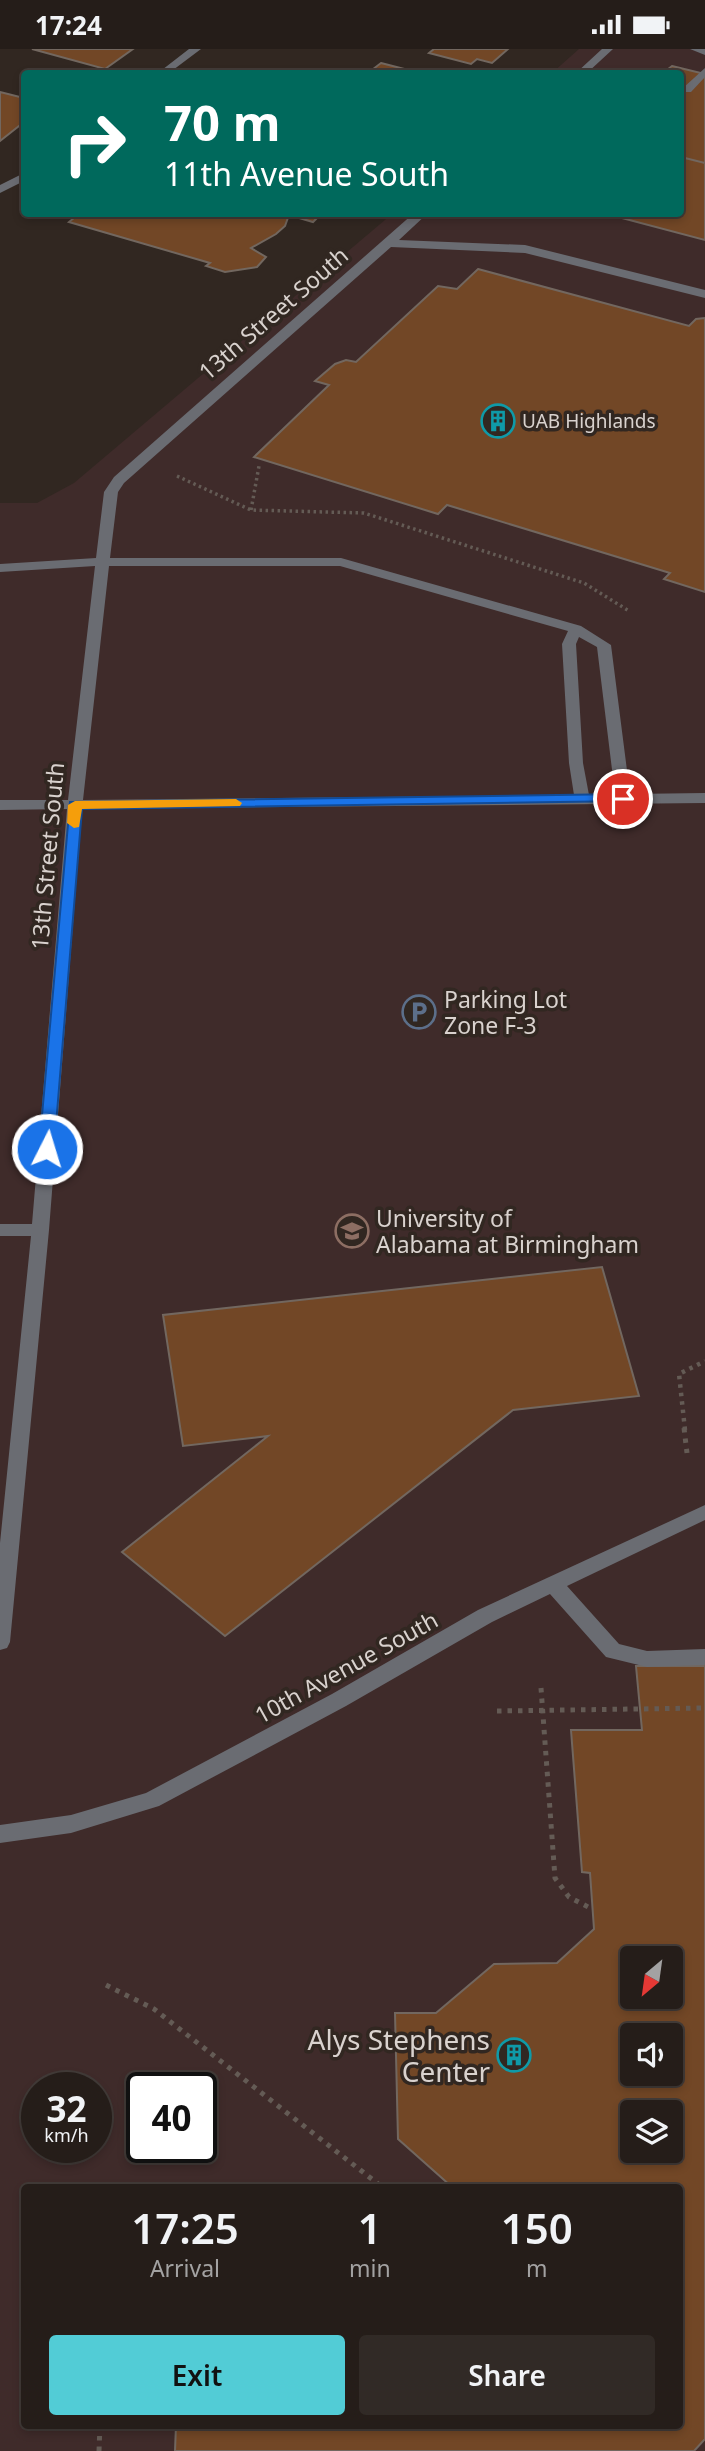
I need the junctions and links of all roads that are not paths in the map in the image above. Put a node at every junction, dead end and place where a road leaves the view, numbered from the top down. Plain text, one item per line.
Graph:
1 (196, 49) edge
2 (608, 49) edge
3 (695, 49) edge
4 (705, 52) edge
5 (167, 70) edge
6 (584, 70) edge
7 (705, 71) edge
8 (687, 90) dead end
9 (21, 178) edge
10 (0, 190) edge
11 (418, 217) edge
12 (389, 243) junction
13 (705, 294) edge
14 (101, 562) junction
15 (0, 568) edge
16 (576, 629) junction
17 (582, 799) junction
18 (623, 799) junction
19 (705, 799) edge
20 (0, 805) edge
21 (75, 805) junction
22 (0, 1230) edge
23 (40, 1230) junction
24 (705, 1512) edge
25 (554, 1585) junction
26 (0, 1642) edge
27 (705, 1657) edge
28 (0, 1834) edge

1 - 5 street
2 - 6 street
3 - 4 street
7 - 8 street
9 - 10 street
11 - 12 street, 13th Street South
12 - 13 street
12 - 14 street, 13th Street South
14 - 15 street
14 - 16 street
14 - 21 street, 13th Street South
16 - 17 street
16 - 18 street
17 - 18 street
17 - 21 street
18 - 19 street
20 - 21 street
21 - 23 street, 13th Street South
22 - 23 street
23 - 26 street, 13th Street South
24 - 25 street, 10th Avenue South
25 - 27 street
25 - 28 street, 10th Avenue South

